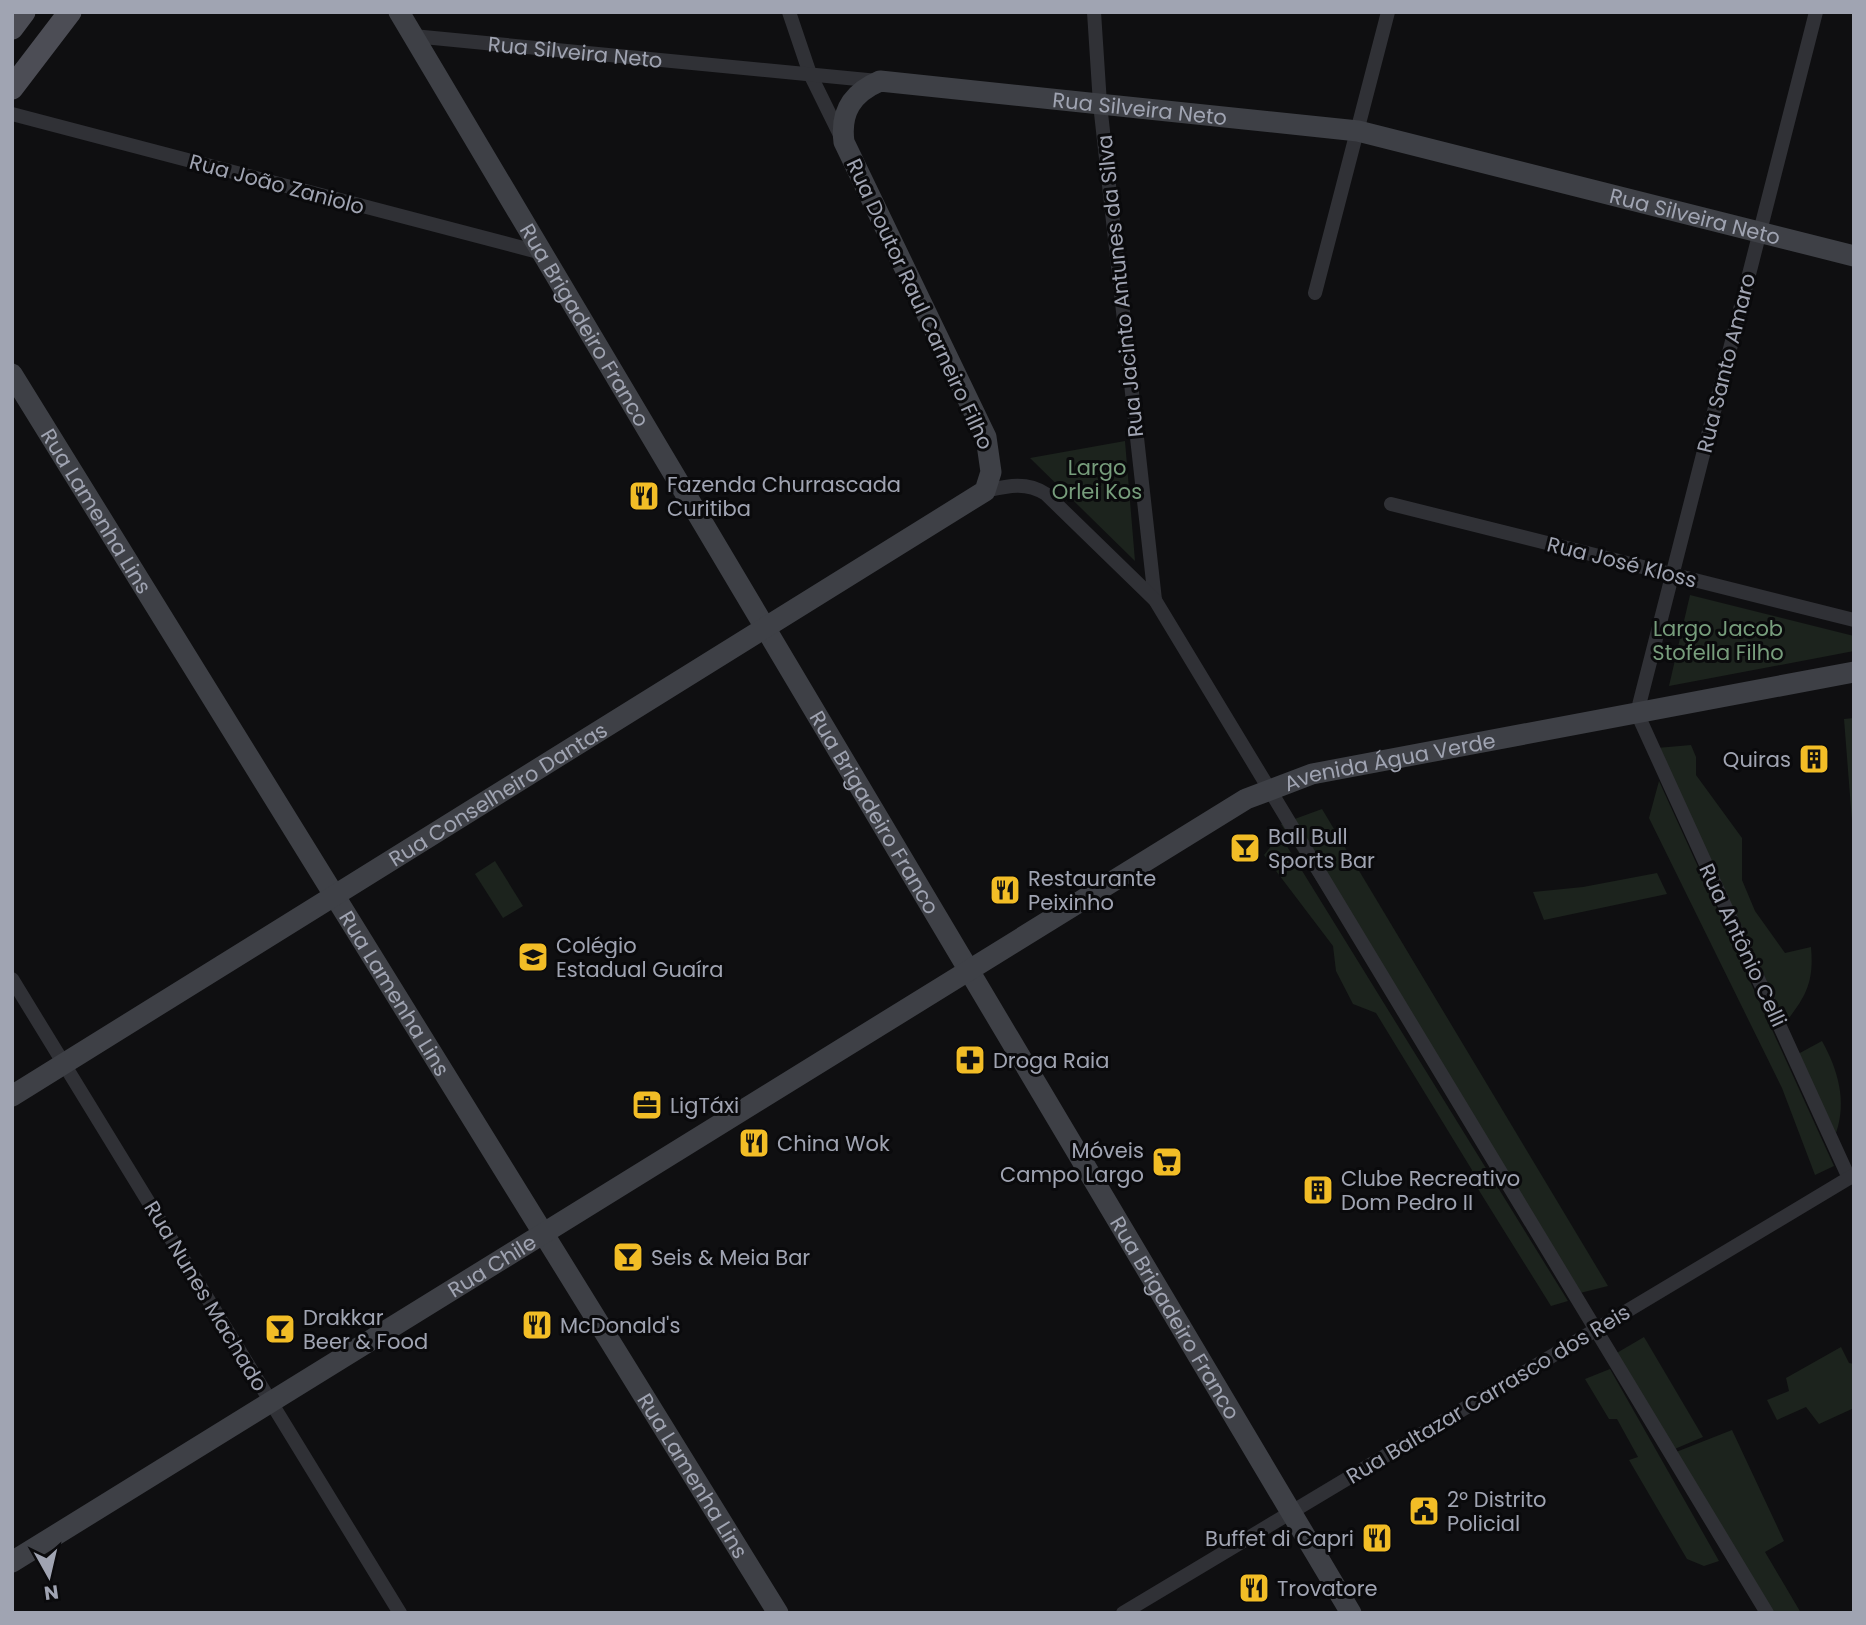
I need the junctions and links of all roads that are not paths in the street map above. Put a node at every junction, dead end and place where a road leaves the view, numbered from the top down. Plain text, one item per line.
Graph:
1 (24, 12) edge
2 (70, 12) edge
3 (399, 12) edge
4 (789, 12) edge
5 (1094, 12) edge
6 (1388, 12) edge
7 (1816, 12) edge
8 (12, 28) edge
9 (413, 36) junction
10 (810, 74) junction
11 (880, 81) junction
12 (12, 88) edge
13 (1100, 104) junction
14 (12, 114) edge
15 (1358, 131) junction
16 (844, 142) junction
17 (1759, 232) junction
18 (542, 253) junction
19 (1854, 256) edge
20 (1315, 293) dead end
21 (12, 374) edge
22 (985, 491) junction
23 (1391, 504) dead end
24 (1672, 575) junction
25 (1155, 600) junction
26 (1854, 620) edge
27 (765, 628) junction
28 (1854, 672) edge
29 (1637, 713) junction
30 (1269, 788) junction
31 (335, 895) junction
32 (968, 969) junction
33 (12, 979) edge
34 (64, 1064) junction
35 (12, 1096) edge
36 (1852, 1176) edge
37 (543, 1233) junction
38 (1596, 1329) junction
39 (271, 1402) junction
40 (1291, 1512) junction
41 (12, 1562) edge
42 (400, 1613) edge
43 (778, 1613) edge
44 (1123, 1613) edge
45 (1351, 1613) edge
46 (1768, 1613) edge

1 - 8 main road
2 - 12 main road
3 - 9 main road, Rua Brigadeiro Franco
4 - 10 street, Rua Doutor Raul Carneiro Filho
5 - 13 street, Rua Jacinto Antunes da Silva
6 - 15 street
7 - 17 street, Rua Santo Amaro
9 - 10 street, Rua Silveira Neto
9 - 18 main road, Rua Brigadeiro Franco
10 - 11 street, Rua Silveira Neto
10 - 16 street, Rua Doutor Raul Carneiro Filho
11 - 13 main road, Rua Silveira Neto
11 - 16 main road, Rua Doutor Raul Carneiro Filho
13 - 15 main road, Rua Silveira Neto
13 - 25 street, Rua Jacinto Antunes da Silva
14 - 18 street, Rua João Zaniolo
15 - 17 main road, Rua Silveira Neto
15 - 20 street
16 - 22 main road, Rua Doutor Raul Carneiro Filho
17 - 19 main road, Rua Silveira Neto
17 - 24 street, Rua Santo Amaro
18 - 27 main road, Rua Brigadeiro Franco
21 - 31 main road, Rua Lamenha Lins
22 - 25 street
22 - 27 main road, Rua Conselheiro Dantas
23 - 24 street, Rua José Kloss
24 - 26 street, Rua José Kloss
24 - 29 street, Rua Santo Amaro
25 - 30 street
27 - 31 main road, Rua Conselheiro Dantas
27 - 32 main road, Rua Brigadeiro Franco
28 - 29 main road, Avenida Água Verde
29 - 30 main road, Avenida Água Verde
29 - 36 street, Rua Antônio Celli
30 - 32 main road, Avenida Água Verde
30 - 38 street
31 - 34 main road, Rua Conselheiro Dantas
31 - 37 main road, Rua Lamenha Lins
32 - 37 main road, Rua Chile
32 - 40 main road, Rua Brigadeiro Franco
33 - 34 street, Rua Nunes Machado
34 - 35 main road, Rua Conselheiro Dantas
34 - 39 street, Rua Nunes Machado
36 - 38 street, Rua Baltazar Carrasco dos Reis
37 - 39 main road, Rua Chile
37 - 43 main road, Rua Lamenha Lins
38 - 40 street, Rua Baltazar Carrasco dos Reis
38 - 46 street
39 - 41 main road, Rua Chile
39 - 42 street, Rua Nunes Machado
40 - 44 street, Rua Baltazar Carrasco dos Reis
40 - 45 main road, Rua Brigadeiro Franco

